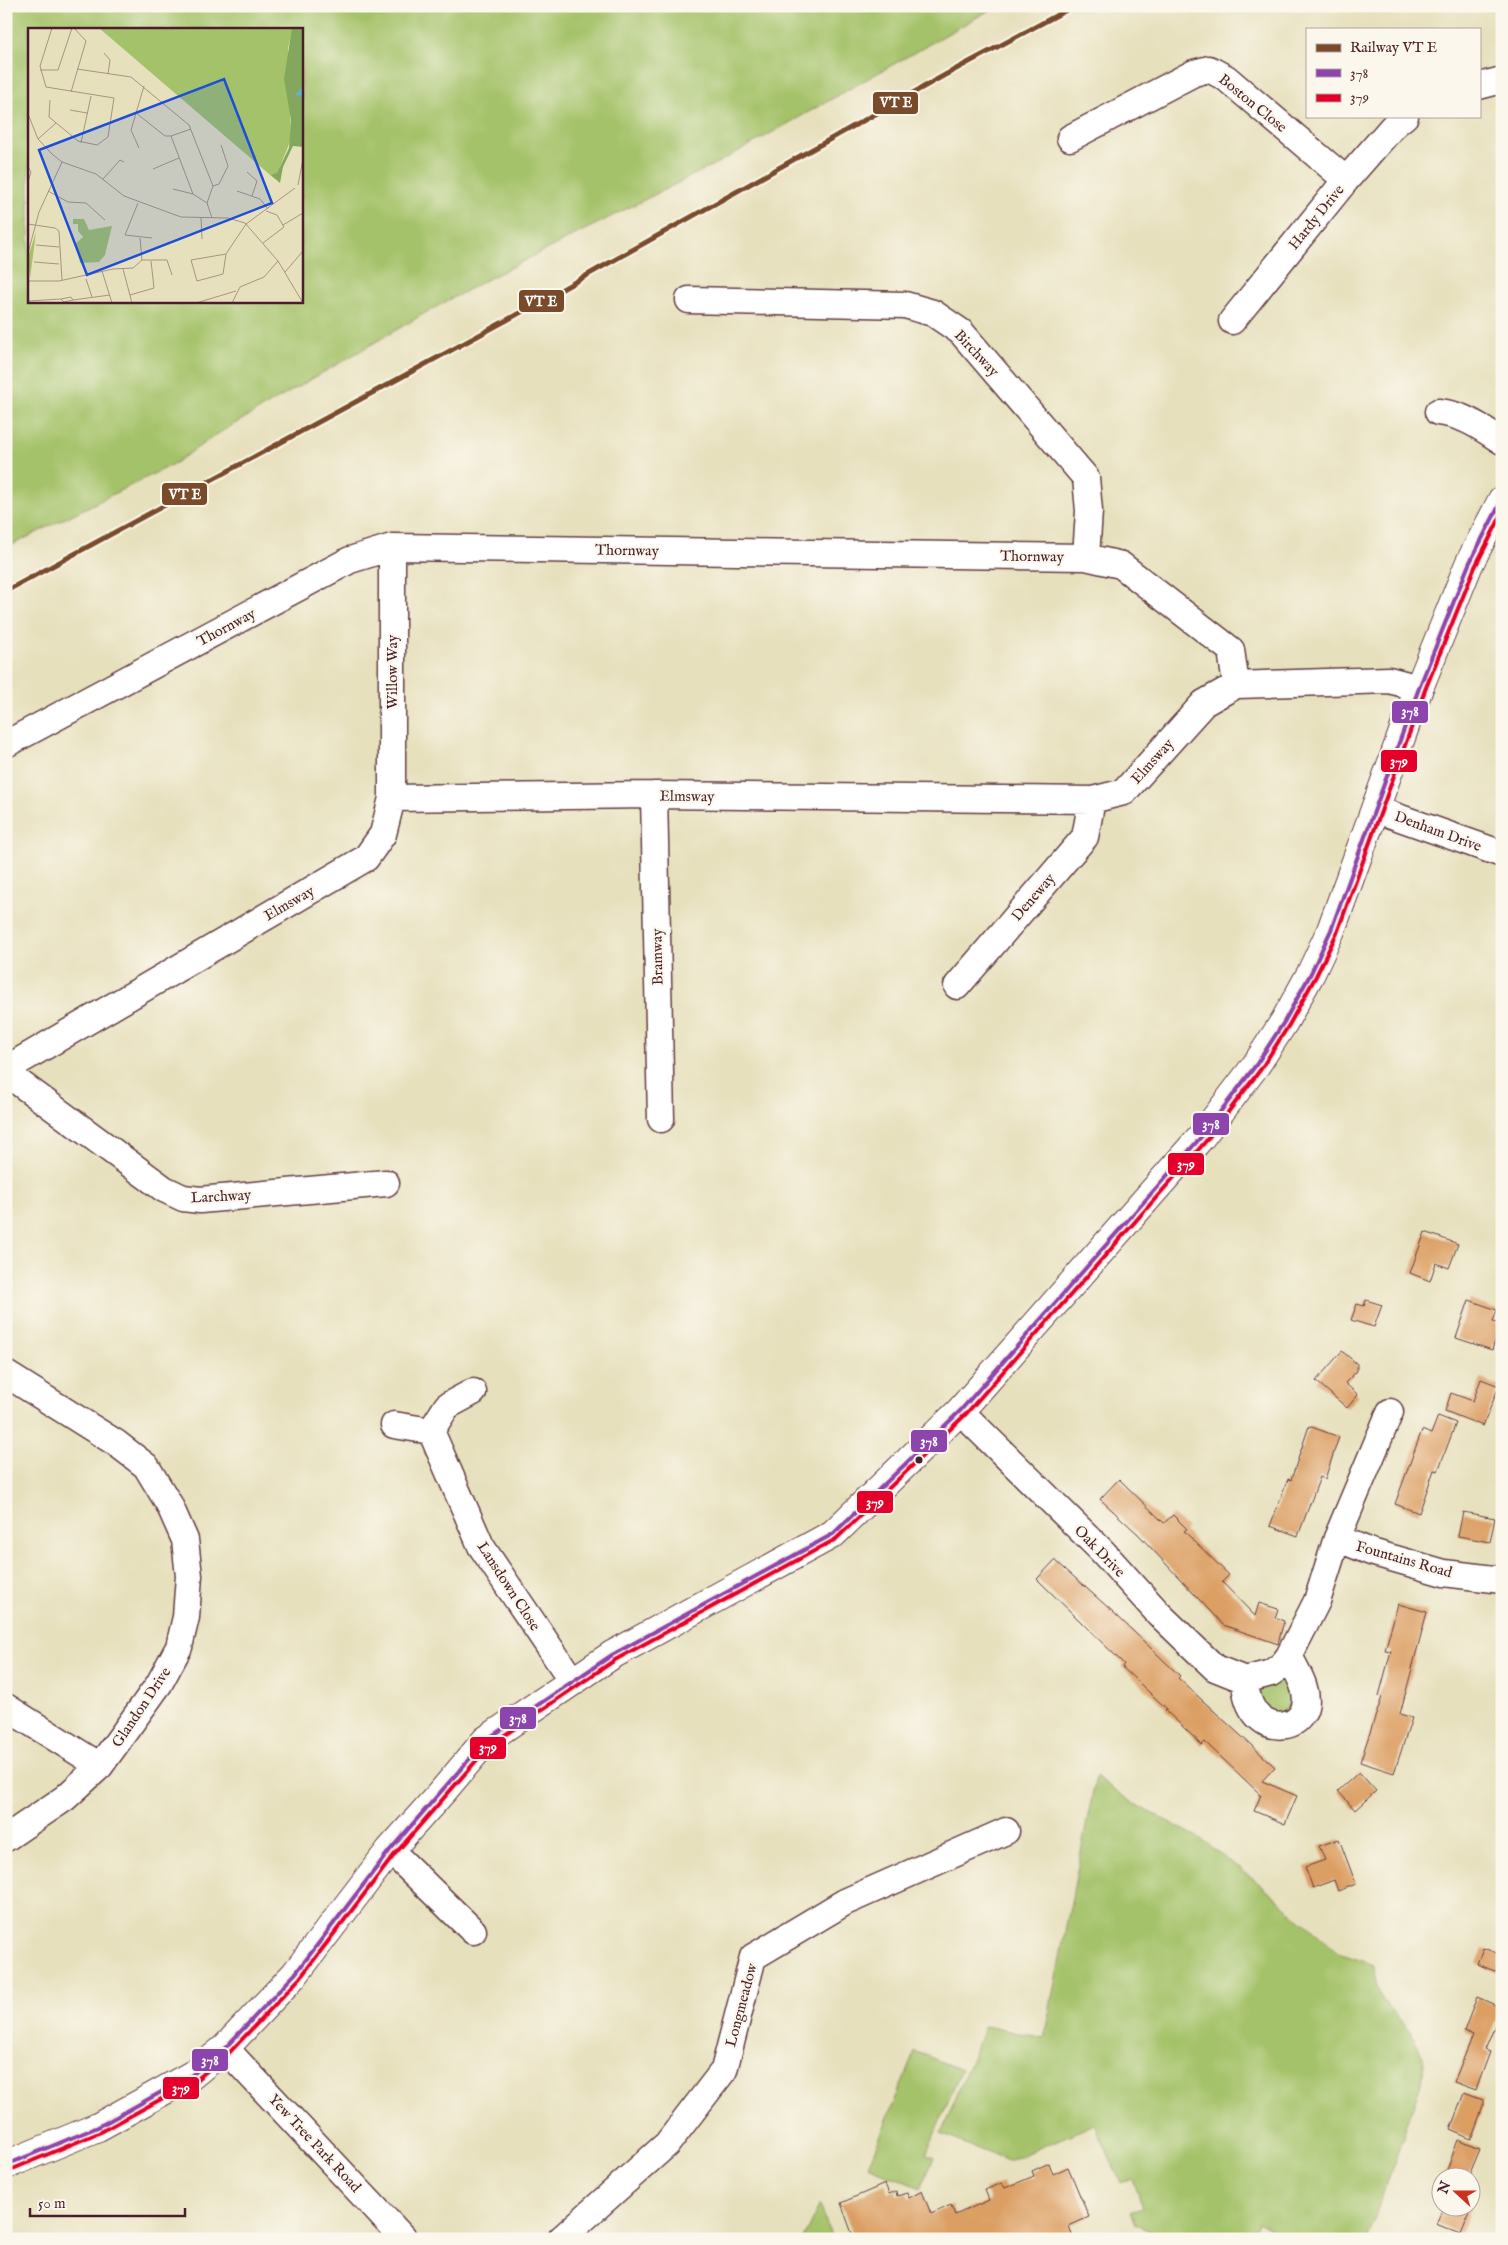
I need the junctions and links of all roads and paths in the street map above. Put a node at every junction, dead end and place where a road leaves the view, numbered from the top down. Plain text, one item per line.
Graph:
1 (1502, 80) edge
2 (1480, 86) edge
3 (1402, 118) edge
4 (1070, 138) dead end
5 (1346, 180) junction
6 (689, 300) dead end
7 (1232, 321) dead end
8 (1438, 412) dead end
9 (1502, 441) edge
10 (1502, 500) edge
11 (392, 547) junction
12 (1086, 557) junction
13 (1236, 685) junction
14 (1419, 688) junction
15 (6, 744) edge
16 (654, 795) junction
17 (392, 798) junction
18 (1092, 800) junction
19 (1375, 809) junction
20 (1502, 854) edge
21 (957, 986) dead end
22 (6, 1069) edge
23 (6, 1073) edge
24 (661, 1119) dead end
25 (386, 1183) dead end
26 (6, 1374) edge
27 (473, 1392) dead end
28 (960, 1411) junction
29 (1390, 1412) dead end
30 (394, 1425) dead end
31 (431, 1431) junction
32 (1337, 1538) junction
33 (1502, 1580) edge
34 (1289, 1656) junction
35 (1246, 1680) junction
36 (573, 1682) junction
37 (6, 1707) edge
38 (100, 1766) junction
39 (1006, 1831) dead end
40 (6, 1838) edge
41 (390, 1850) junction
42 (473, 1932) dead end
43 (225, 2048) junction
44 (6, 2165) edge
45 (404, 2239) edge
46 (561, 2239) edge

1 - 2 street
3 - 5 street, Hardy Drive
4 - 5 street, Boston Close
5 - 7 street, Hardy Drive
6 - 12 street, Birchway
8 - 9 street
10 - 14 main road
11 - 12 street, Thornway
11 - 15 street, Thornway
11 - 17 street, Willow Way
12 - 13 street, Thornway
13 - 14 street, Elmsway
13 - 18 street, Elmsway
14 - 19 main road
16 - 17 street, Elmsway
16 - 18 street, Elmsway
16 - 24 street, Bramway
17 - 22 street, Elmsway
18 - 21 street, Deneway
19 - 20 street, Denham Drive
19 - 28 main road
23 - 25 street, Larchway
26 - 38 street, Glandon Drive
27 - 31 street
28 - 35 street, Oak Drive
28 - 36 main road
29 - 32 street
30 - 31 street
31 - 36 street, Lansdown Close
32 - 33 street, Fountains Road
32 - 34 street
34 - 35 street
34 - 35 street
36 - 41 main road
37 - 38 street
38 - 40 street, Glandon Drive
39 - 46 street, Longmeadow
41 - 42 street
41 - 43 main road
43 - 44 main road
43 - 45 street, Yew Tree Park Road

